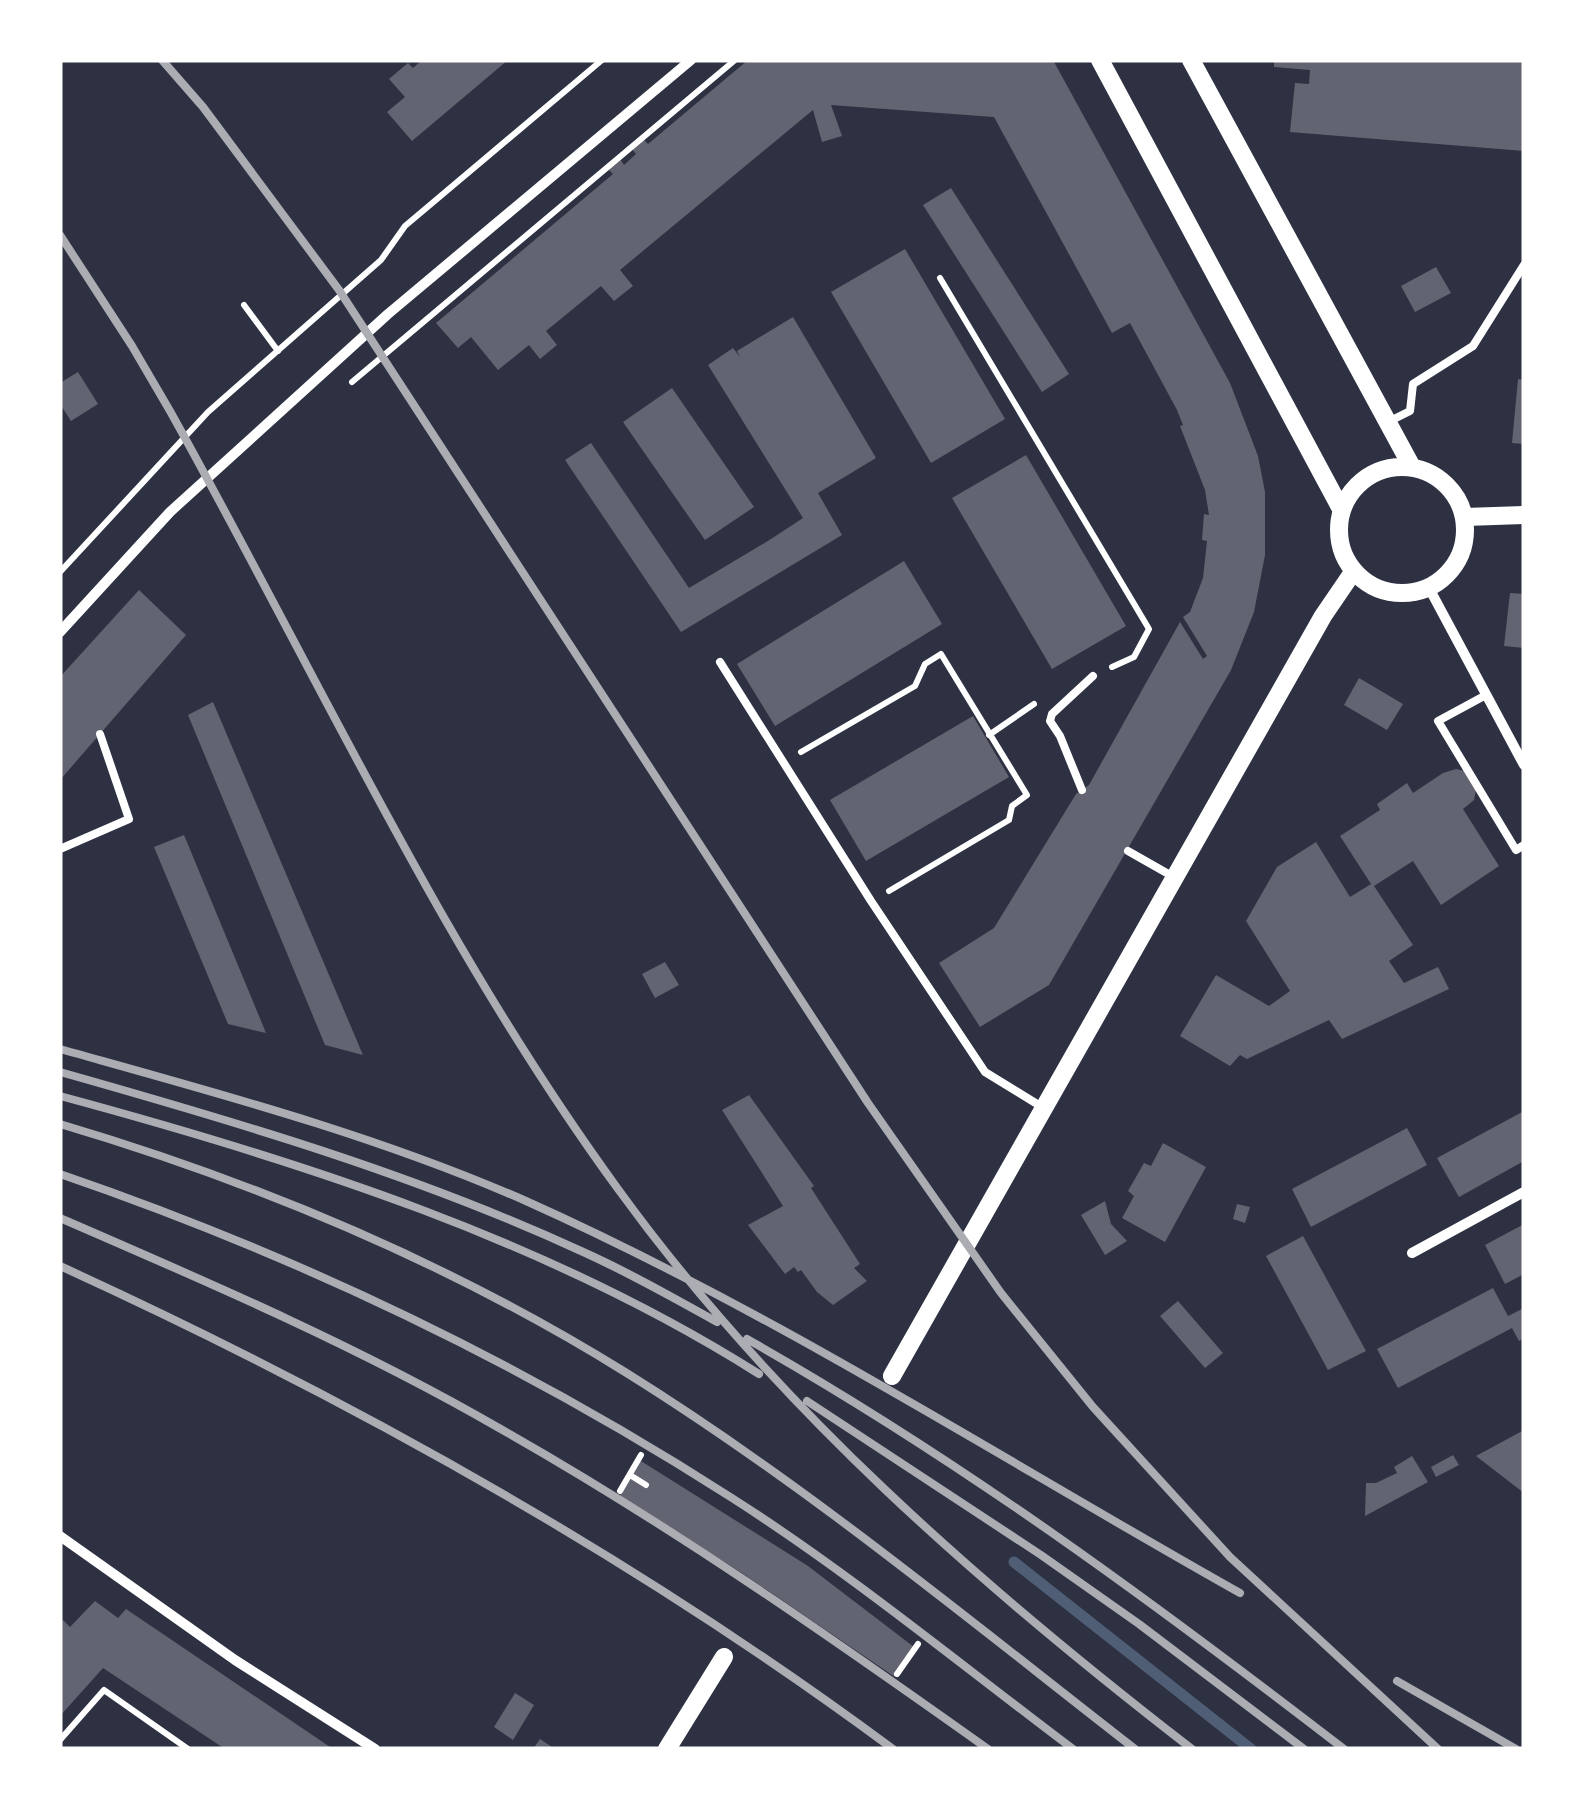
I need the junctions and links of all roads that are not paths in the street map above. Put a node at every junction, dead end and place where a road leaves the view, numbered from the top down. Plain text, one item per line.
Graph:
1 (690, 60) edge
2 (1100, 60) edge
3 (1191, 60) edge
4 (1524, 265) edge
5 (1386, 423) junction
6 (1412, 467) junction
7 (1342, 509) junction
8 (1524, 515) edge
9 (1465, 517) junction
10 (1354, 572) junction
11 (1429, 588) junction
12 (60, 632) edge
13 (720, 662) dead end
14 (1093, 676) road end
15 (1486, 695) junction
16 (100, 734) dead end
17 (1524, 765) edge
18 (1082, 790) dead end
19 (1524, 845) edge
20 (60, 848) edge
21 (1128, 851) dead end
22 (1175, 878) junction
23 (1045, 1109) junction
24 (1524, 1192) edge
25 (1412, 1254) dead end
26 (892, 1376) dead end
27 (62, 1541) edge
28 (724, 1657) dead end
29 (375, 1749) edge
30 (667, 1749) edge

1 - 12 street
2 - 7 street
3 - 5 street
4 - 5 lane
5 - 6 street
6 - 7 street
6 - 9 street
7 - 10 street
8 - 9 street
9 - 11 street
10 - 11 street
10 - 22 street
11 - 15 street
13 - 23 lane
14 - 18 lane
15 - 17 street
15 - 19 lane
16 - 20 lane
21 - 22 lane
22 - 23 street
23 - 26 street
24 - 25 street
27 - 29 street
28 - 30 street

